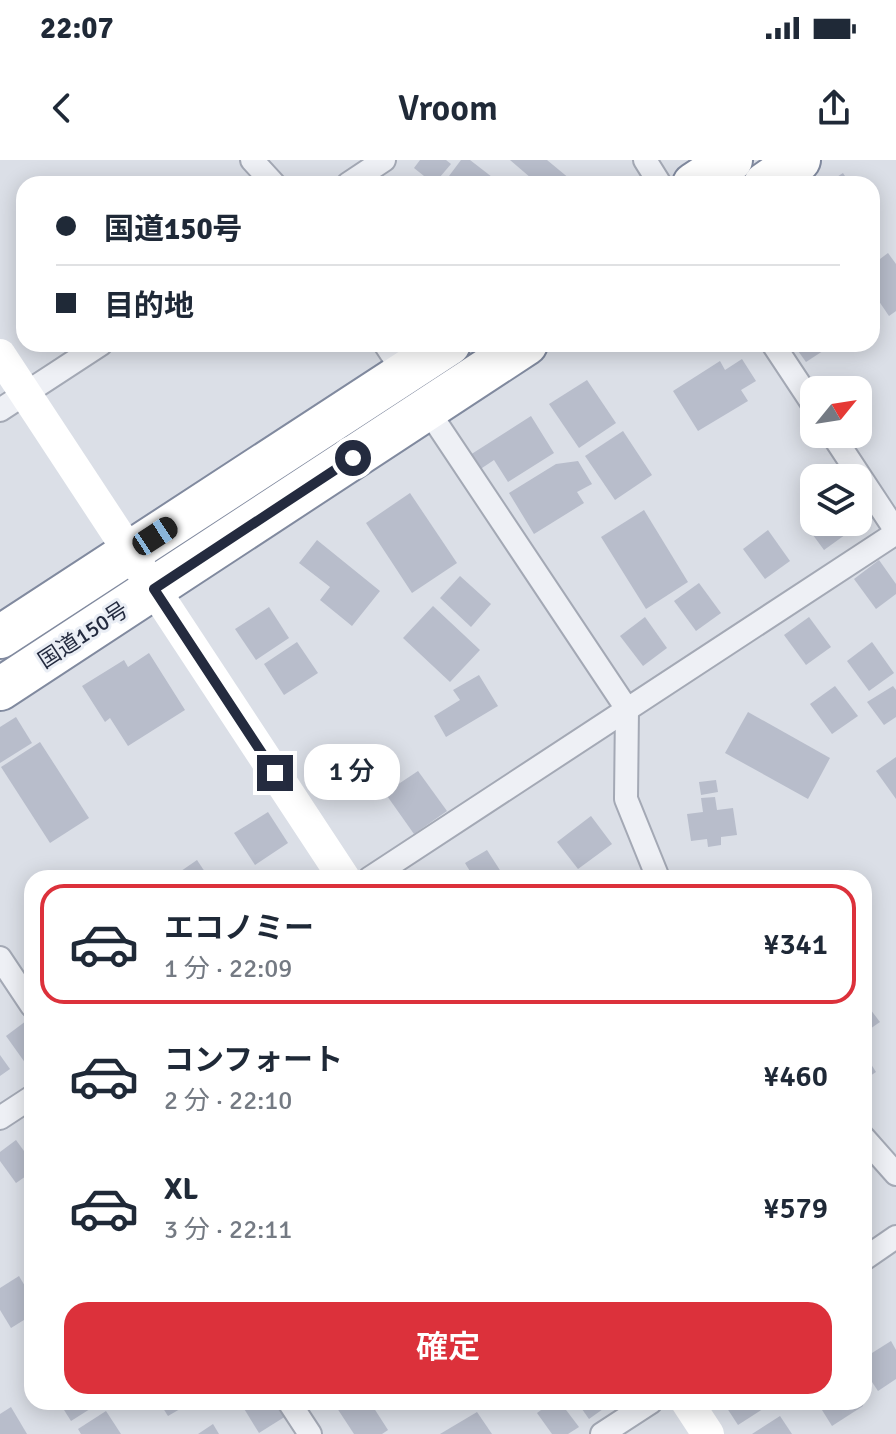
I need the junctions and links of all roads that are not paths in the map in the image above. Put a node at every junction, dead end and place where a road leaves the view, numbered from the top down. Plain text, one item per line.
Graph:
1 (252, 160) edge
2 (384, 160) edge
3 (731, 160) edge
4 (799, 160) edge
5 (267, 176) edge
6 (360, 176) edge
7 (706, 176) edge
8 (776, 176) edge
9 (89, 352) edge
10 (420, 352) edge
11 (514, 352) edge
12 (778, 352) edge
13 (0, 355) edge
14 (394, 359) edge
15 (800, 385) edge
16 (13, 401) edge
17 (427, 409) junction
18 (841, 448) edge
19 (896, 532) edge
20 (131, 552) junction
21 (154, 589) junction
22 (0, 637) edge
23 (0, 689) edge
24 (627, 709) junction
25 (339, 870) edge
26 (382, 870) edge
27 (655, 870) edge
28 (0, 958) edge
29 (24, 994) edge
30 (24, 1102) edge
31 (0, 1118) edge
32 (872, 1147) edge
33 (896, 1174) edge
34 (896, 1237) edge
35 (872, 1254) edge
36 (294, 1410) edge
37 (639, 1410) edge
38 (692, 1410) edge
39 (310, 1434) edge
40 (602, 1434) edge
41 (708, 1434) edge

1 - 5 street
2 - 6 street
3 - 7 highway
4 - 8 highway
9 - 16 street
10 - 14 highway, 国道150号
11 - 17 highway, 国道150号
12 - 15 street
13 - 16 street
14 - 20 highway, 国道150号
16 - 20 street
17 - 21 highway, 国道150号
17 - 24 street
18 - 19 street
19 - 24 street
20 - 21 street
20 - 22 highway, 国道150号
21 - 23 highway, 国道150号
21 - 25 street
24 - 26 street
24 - 27 street
28 - 29 street
30 - 31 street
32 - 33 street
34 - 35 street
36 - 39 street
37 - 40 street
38 - 41 street

